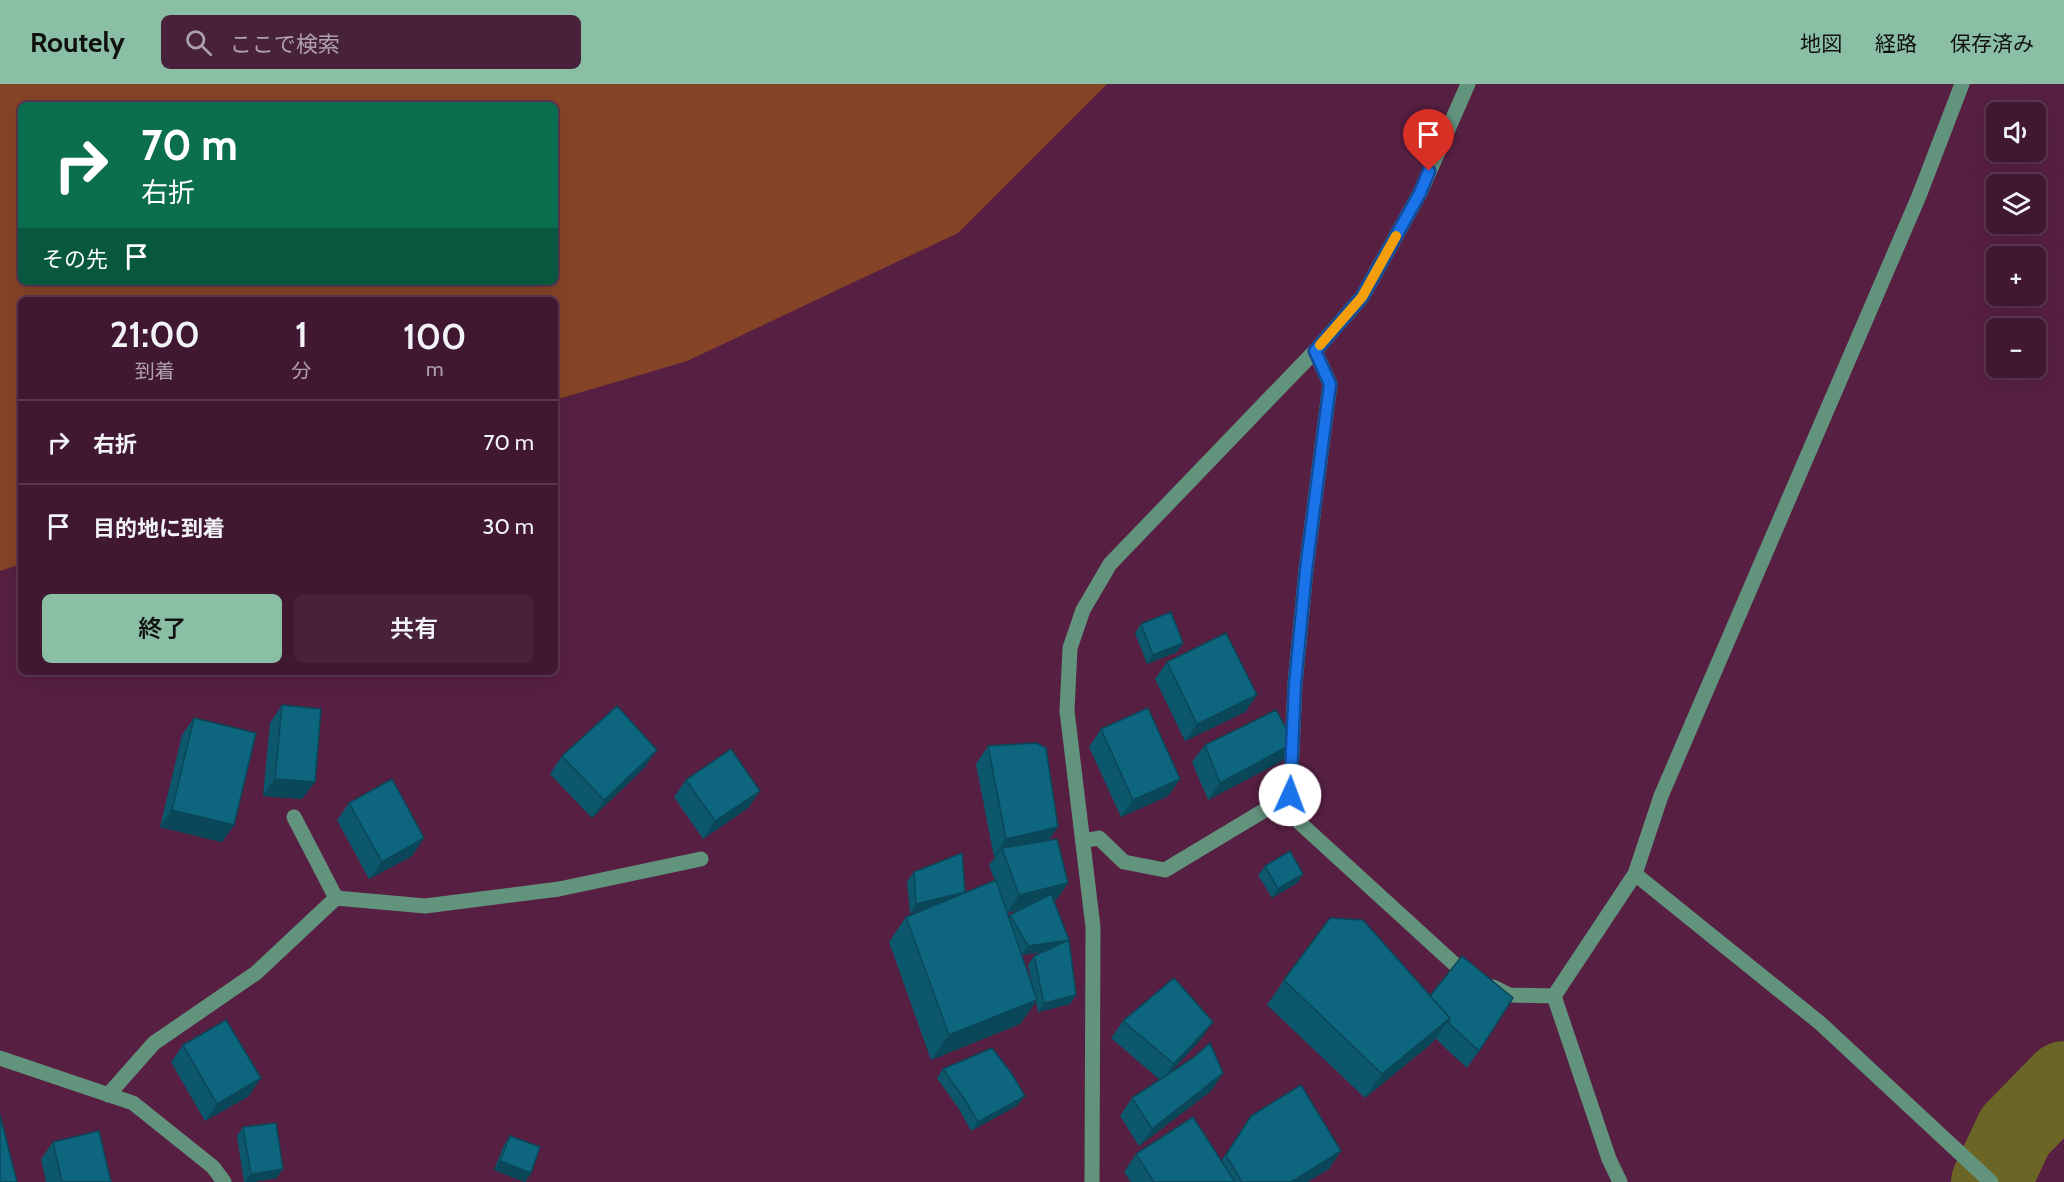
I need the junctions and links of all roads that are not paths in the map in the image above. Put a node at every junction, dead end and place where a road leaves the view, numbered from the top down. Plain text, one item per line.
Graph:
1 (1468, 84) edge
2 (1962, 84) edge
3 (1315, 351) junction
4 (1290, 795) junction
5 (294, 817) dead end
6 (1083, 841) junction
7 (702, 859) dead end
8 (1635, 874) junction
9 (336, 898) junction
10 (1554, 996) junction
11 (0, 1058) edge
12 (108, 1095) junction
13 (224, 1182) edge
14 (1092, 1182) edge
15 (1620, 1182) edge
16 (1991, 1182) edge

1 - 3 street
2 - 8 street
3 - 4 street
3 - 6 street
4 - 6 street
4 - 10 street
5 - 9 street
6 - 14 street
7 - 9 street
8 - 10 street
8 - 16 street
9 - 12 street
10 - 15 street
11 - 12 street
12 - 13 street

